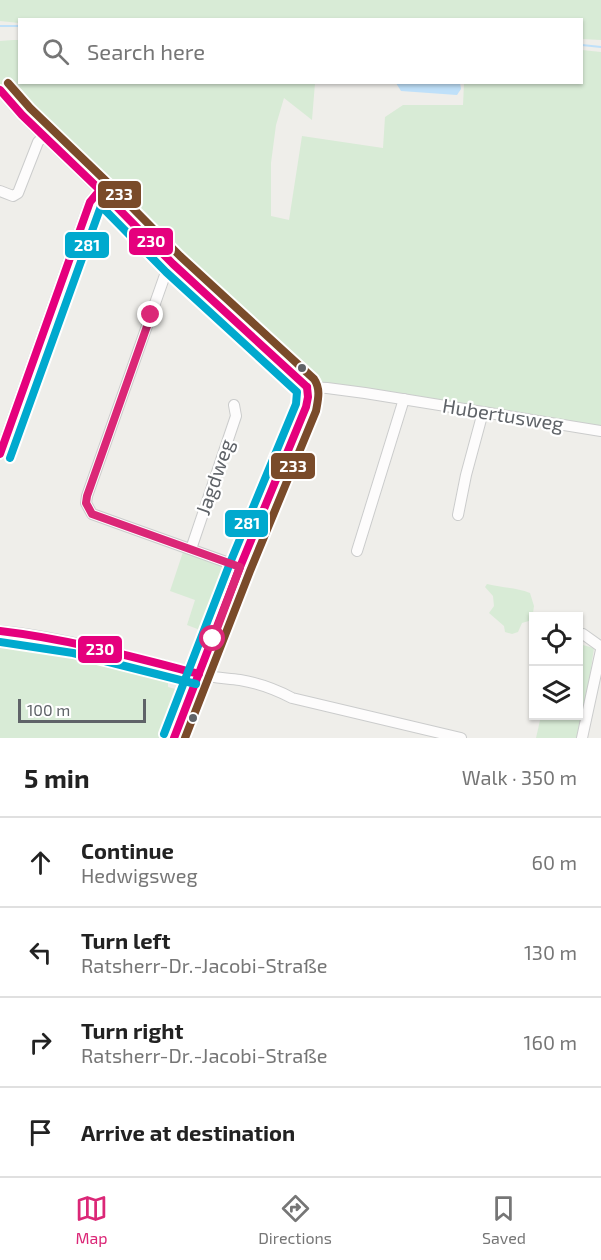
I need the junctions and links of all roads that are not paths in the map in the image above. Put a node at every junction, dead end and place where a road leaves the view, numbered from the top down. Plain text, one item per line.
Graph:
1 (0, 90) edge
2 (44, 136) junction
3 (100, 190) junction
4 (0, 191) edge
5 (173, 264) junction
6 (307, 387) junction
7 (404, 399) junction
8 (234, 405) dead end
9 (483, 412) junction
10 (601, 431) edge
11 (0, 454) edge
12 (458, 515) dead end
13 (191, 549) junction
14 (357, 551) dead end
15 (240, 567) junction
16 (0, 632) edge
17 (583, 634) dead end
18 (601, 649) edge
19 (199, 675) junction
20 (443, 736) edge
21 (174, 738) edge
22 (461, 738) edge
23 (582, 738) edge

1 - 2 street
2 - 3 street
2 - 4 street
3 - 5 street
3 - 11 street
5 - 6 street
5 - 13 street
6 - 7 street, Hubertusweg
6 - 15 street
7 - 9 street, Hubertusweg
7 - 14 street
8 - 13 street, Jagdweg
9 - 10 street, Hubertusweg
9 - 12 street
13 - 15 street
15 - 19 street
16 - 19 street
17 - 18 street
18 - 23 street
19 - 20 street
19 - 21 street
20 - 22 street

